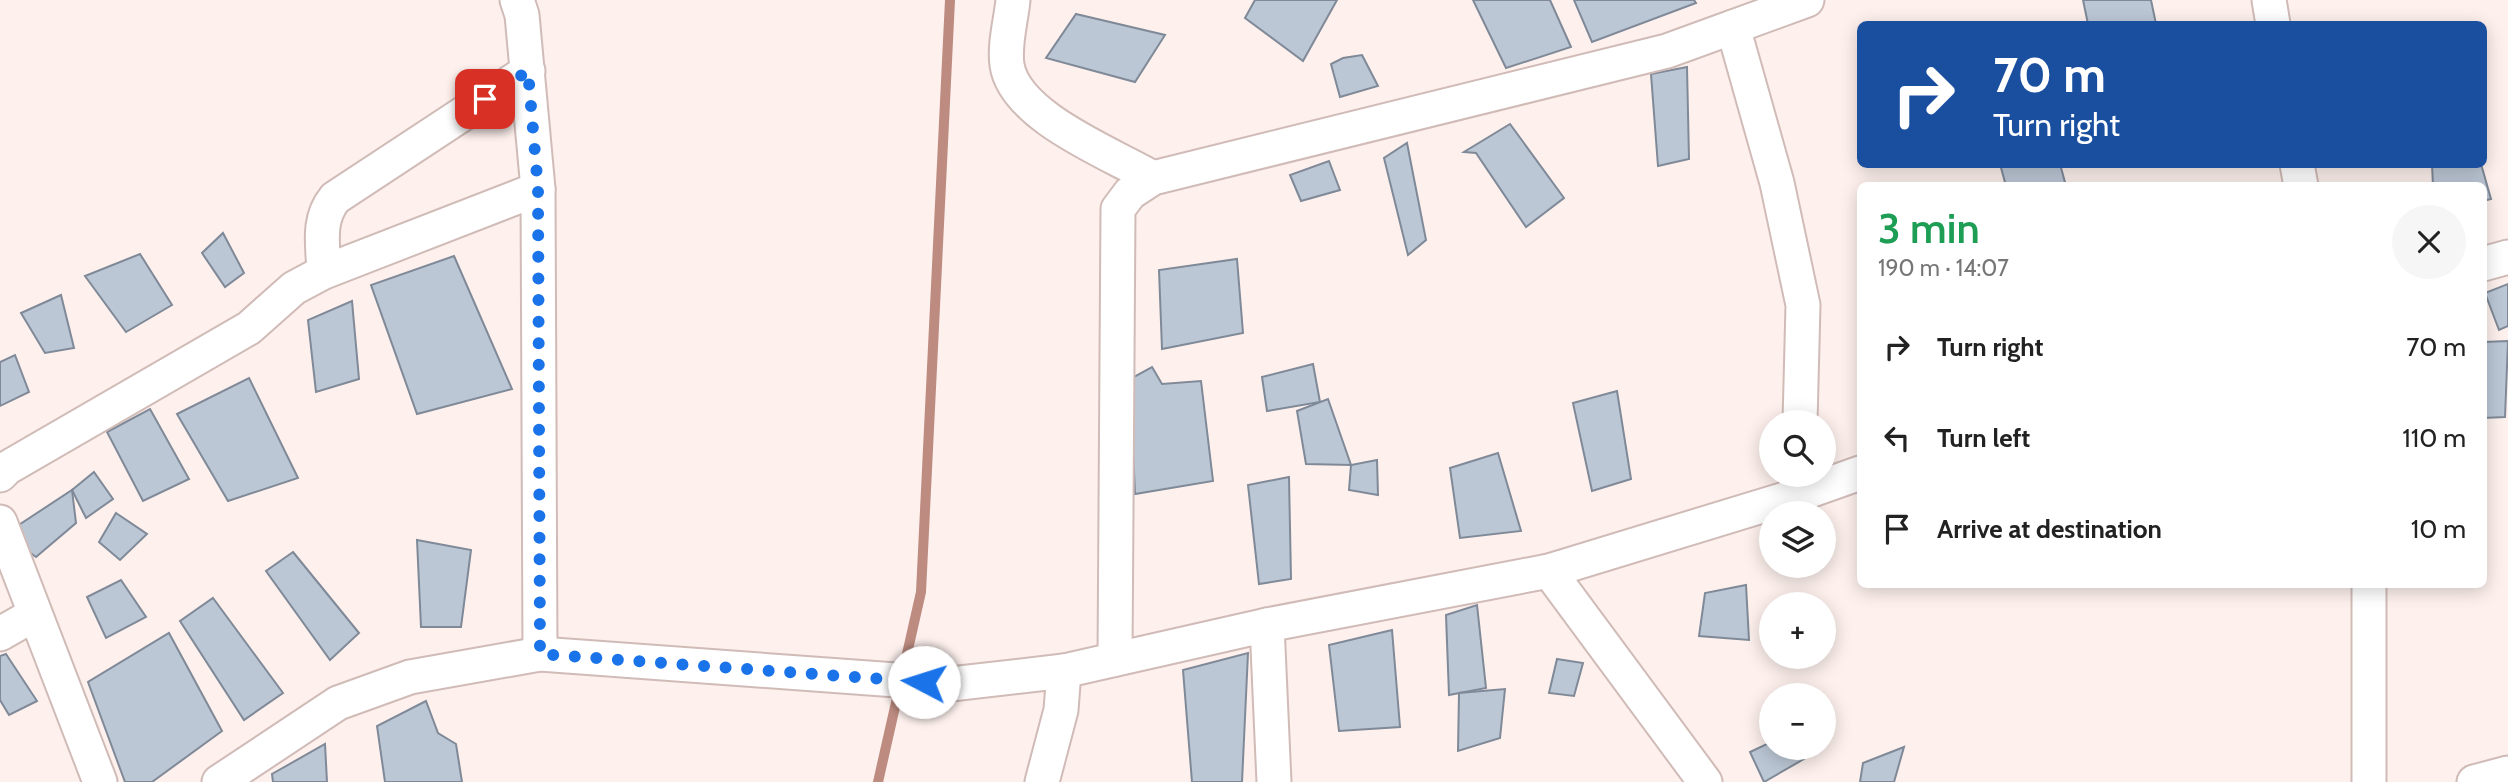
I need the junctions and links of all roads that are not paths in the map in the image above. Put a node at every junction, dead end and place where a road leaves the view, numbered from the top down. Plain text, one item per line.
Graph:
1 (517, 0) edge
2 (1013, 0) edge
3 (1807, 0) edge
4 (2269, 0) edge
5 (1744, 16) edge
6 (2272, 21) edge
7 (528, 71) junction
8 (1153, 178) junction
9 (538, 188) junction
10 (2508, 257) edge
11 (2487, 263) edge
12 (324, 272) junction
13 (1800, 410) edge
14 (1857, 473) edge
15 (0, 475) edge
16 (1836, 477) edge
17 (1793, 487) edge
18 (0, 522) edge
19 (1549, 571) junction
20 (2369, 588) edge
21 (35, 614) junction
22 (1268, 625) junction
23 (0, 634) edge
24 (540, 654) junction
25 (1115, 659) junction
26 (1064, 671) junction
27 (2508, 773) edge
28 (100, 782) edge
29 (219, 782) edge
30 (1042, 782) edge
31 (1274, 782) edge
32 (1705, 782) edge
33 (2369, 782) edge
34 (2474, 782) edge

1 - 7 street
2 - 8 street
3 - 5 street
4 - 6 street
5 - 8 street
5 - 13 street
7 - 9 street
7 - 12 street
8 - 25 street
9 - 12 street
9 - 24 street
10 - 11 street
12 - 15 street
14 - 16 street
17 - 19 street
18 - 21 street
19 - 22 street
19 - 32 street
20 - 33 street
21 - 23 street
21 - 28 street
22 - 25 street
22 - 31 street
24 - 26 street
24 - 29 street
25 - 26 street
26 - 30 street
27 - 34 street

